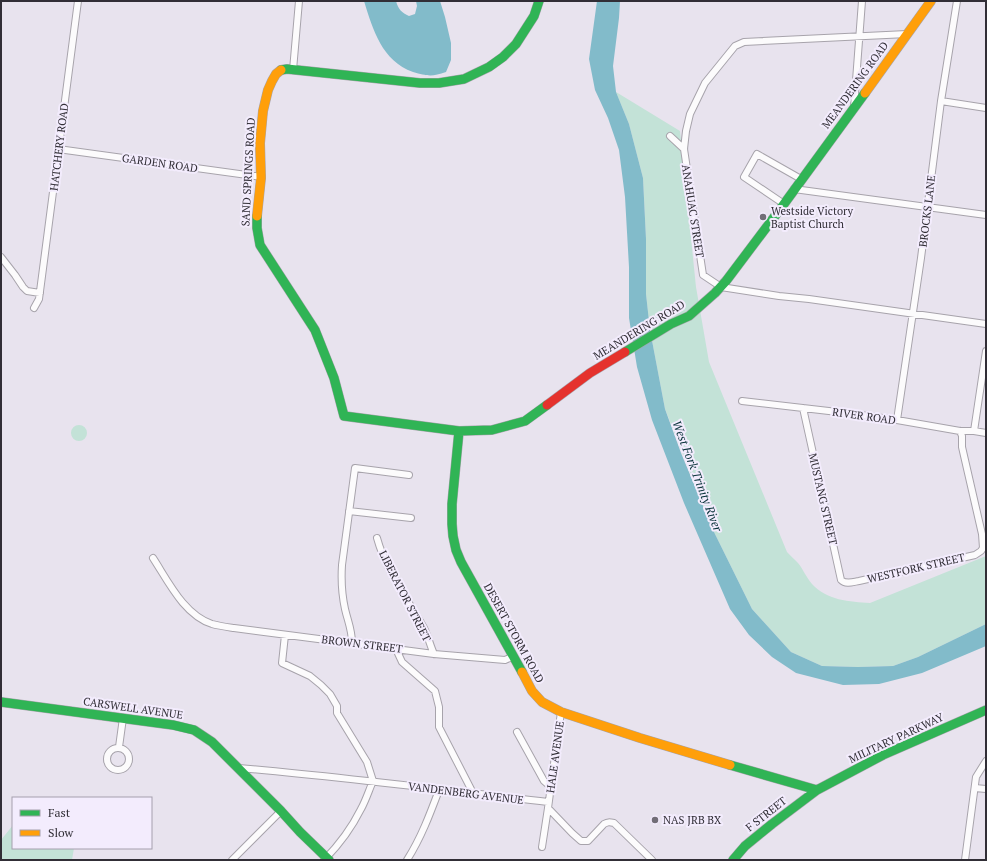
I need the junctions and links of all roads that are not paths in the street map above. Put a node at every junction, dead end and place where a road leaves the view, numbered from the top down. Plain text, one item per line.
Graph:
1 (78, 1) edge
2 (299, 1) edge
3 (539, 1) edge
4 (862, 1) edge
5 (931, 1) edge
6 (957, 1) edge
7 (907, 34) junction
8 (859, 37) junction
9 (293, 70) junction
10 (941, 101) junction
11 (854, 107) junction
12 (986, 108) edge
13 (670, 136) dead end
14 (58, 149) junction
15 (684, 150) junction
16 (262, 177) junction
17 (801, 179) junction
18 (794, 189) junction
19 (784, 204) junction
20 (928, 206) junction
21 (986, 215) edge
22 (1, 258) edge
23 (720, 287) junction
24 (40, 293) junction
25 (34, 308) dead end
26 (913, 314) junction
27 (986, 324) edge
28 (986, 351) edge
29 (742, 401) dead end
30 (803, 408) junction
31 (344, 416) joint
32 (897, 420) junction
33 (459, 431) junction
34 (974, 431) junction
35 (960, 432) junction
36 (986, 433) edge
37 (409, 475) dead end
38 (349, 511) junction
39 (411, 518) dead end
40 (377, 538) dead end
41 (153, 558) dead end
42 (849, 583) joint
43 (285, 635) junction
44 (352, 643) junction
45 (396, 649) junction
46 (434, 654) junction
47 (512, 657) junction
48 (1, 702) edge
49 (986, 710) edge
50 (561, 712) junction
51 (123, 718) junction
52 (517, 732) dead end
53 (119, 747) dead end
54 (986, 761) edge
55 (239, 768) junction
56 (374, 781) junction
57 (551, 787) junction
58 (975, 788) junction
59 (986, 789) edge
60 (439, 790) junction
61 (817, 790) junction
62 (473, 793) junction
63 (548, 805) junction
64 (281, 811) junction
65 (542, 847) dead end
66 (326, 859) edge
67 (232, 860) edge
68 (407, 860) edge
69 (652, 860) edge
70 (733, 860) edge
71 (965, 860) edge

1 - 14 street, HATCHERY ROAD
2 - 9 street
3 - 9 street, SAND SPRINGS ROAD
4 - 8 street
5 - 7 street, MEANDERING ROAD
6 - 10 street, BROCKS LANE
7 - 8 street, ANAHUAC STREET
7 - 11 street, MEANDERING ROAD
8 - 11 street
8 - 15 street, ANAHUAC STREET
9 - 16 street, SAND SPRINGS ROAD
10 - 12 street
10 - 20 street, BROCKS LANE
11 - 17 street, MEANDERING ROAD
13 - 15 street
14 - 16 street, GARDEN ROAD
14 - 24 street, HATCHERY ROAD
15 - 23 street, ANAHUAC STREET
16 - 31 street, SAND SPRINGS ROAD
17 - 18 street, MEANDERING ROAD
17 - 19 street
18 - 19 street, MEANDERING ROAD
18 - 20 street
19 - 23 street, MEANDERING ROAD
20 - 21 street
20 - 26 street, BROCKS LANE
22 - 24 street
23 - 26 street, ANAHUAC STREET
23 - 33 street, MEANDERING ROAD
24 - 25 street, HATCHERY ROAD
26 - 27 street, ANAHUAC STREET
26 - 32 street, BROCKS LANE
28 - 34 street
29 - 30 street, RIVER ROAD
30 - 32 street, RIVER ROAD
30 - 42 street, MUSTANG STREET
31 - 33 street, MEANDERING ROAD
32 - 35 street, RIVER ROAD
33 - 47 street, DESERT STORM ROAD
34 - 35 street, RIVER ROAD
34 - 36 street, RIVER ROAD
35 - 42 street, WESTFORK STREET
37 - 38 street
38 - 39 street
38 - 44 street
40 - 46 street, LIBERATOR STREET
41 - 43 street, BROWN STREET
43 - 44 street, BROWN STREET
43 - 56 street
44 - 45 street, BROWN STREET
45 - 46 street, BROWN STREET
45 - 62 street
46 - 47 street, BROWN STREET
47 - 50 street, DESERT STORM ROAD
48 - 51 street, CARSWELL AVENUE
49 - 61 street, MILITARY PARKWAY
50 - 57 street, HALE AVENUE
50 - 61 street, DESERT STORM ROAD
51 - 53 street
51 - 55 street, CARSWELL AVENUE
52 - 57 street
54 - 58 street
55 - 56 street, VANDENBERG AVENUE
55 - 64 street, CARSWELL AVENUE
56 - 60 street, VANDENBERG AVENUE
56 - 66 street
57 - 63 street, HALE AVENUE
58 - 59 street
58 - 71 street
60 - 62 street, VANDENBERG AVENUE
60 - 68 street
61 - 70 street, F STREET
62 - 63 street, VANDENBERG AVENUE
63 - 65 street, HALE AVENUE
63 - 69 street
64 - 66 street, CARSWELL AVENUE
64 - 67 street

